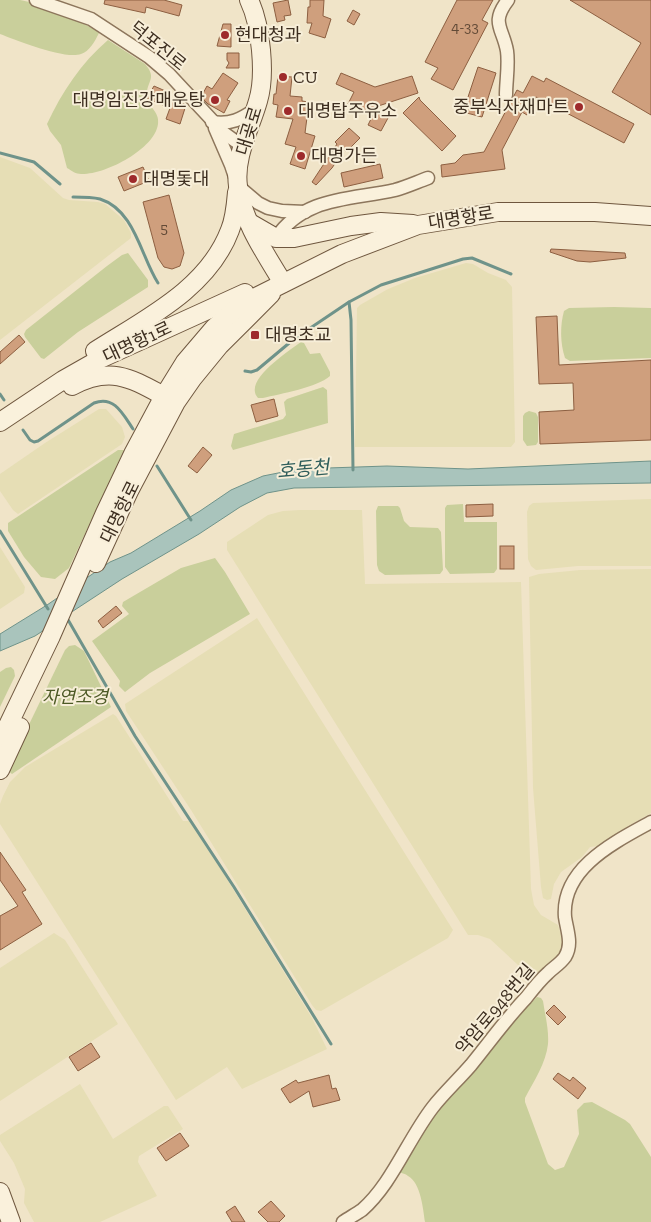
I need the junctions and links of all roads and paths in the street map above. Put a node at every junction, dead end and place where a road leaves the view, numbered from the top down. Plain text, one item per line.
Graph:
1 (36, 0) edge
2 (508, 0) edge
3 (252, 2) edge
4 (506, 95) dead end
5 (256, 109) junction
6 (212, 122) junction
7 (242, 146) junction
8 (428, 178) dead end
9 (238, 186) junction
10 (305, 212) junction
11 (651, 216) edge
12 (248, 221) junction
13 (418, 225) junction
14 (276, 238) junction
15 (283, 283) junction
16 (63, 380) junction
17 (170, 399) junction
18 (0, 422) edge
19 (0, 432) edge
20 (0, 742) edge
21 (0, 770) edge
22 (651, 822) edge
23 (0, 1192) edge
24 (10, 1222) edge
25 (343, 1222) edge

1 - 6 street, 덕포진로
2 - 4 street
3 - 5 main road, 대곶로
5 - 6 street
5 - 7 main road, 대곶로
6 - 7 street, 덕포진로
6 - 9 street
7 - 9 main road, 대곶로
8 - 10 street
9 - 10 street
9 - 12 main road, 대곶로
9 - 16 main road
10 - 14 street
11 - 13 main road, 대명항로
12 - 14 main road
12 - 15 main road, 대곶로
13 - 14 main road
13 - 15 main road, 대명항로
15 - 16 main road, 대명항1로
15 - 17 main road, 대명항로
16 - 18 main road, 대명항1로
17 - 19 main road, 대명항1로
17 - 20 main road, 대명항로
17 - 21 main road, 대명항로
22 - 25 street, 약암로948번길
23 - 24 main road

